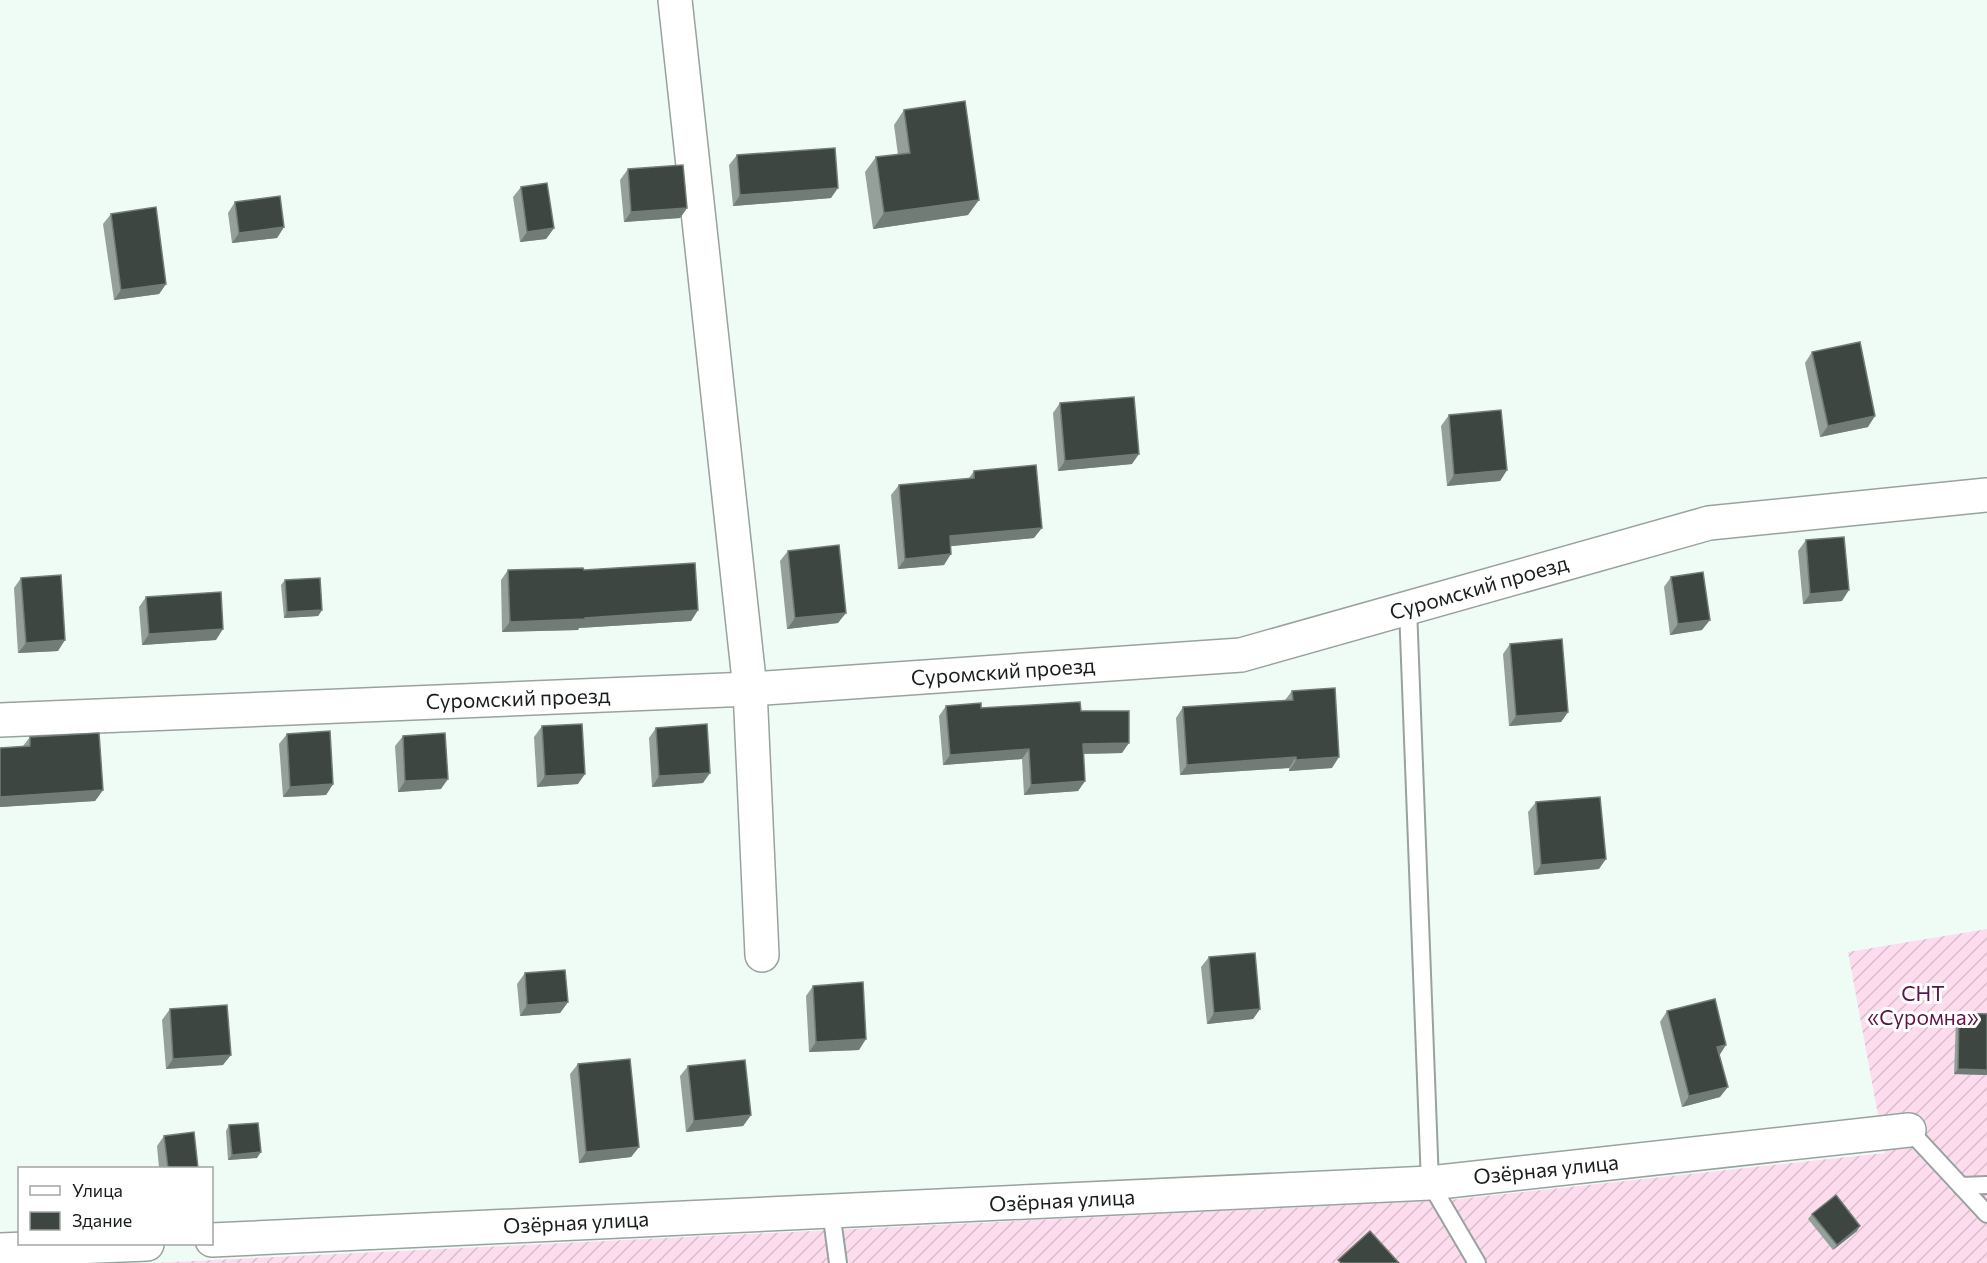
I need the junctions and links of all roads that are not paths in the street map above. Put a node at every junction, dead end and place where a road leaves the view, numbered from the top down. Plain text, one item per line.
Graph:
1 (675, 0) edge
2 (1987, 495) edge
3 (1408, 608) junction
4 (750, 689) junction
5 (0, 720) edge
6 (762, 955) dead end
7 (1909, 1130) joint
8 (1430, 1183) junction
9 (1987, 1185) edge
10 (1961, 1186) junction
11 (831, 1211) junction
12 (1987, 1214) edge
13 (213, 1240) edge
14 (141, 1245) edge
15 (0, 1251) edge
16 (79, 1255) edge
17 (838, 1263) edge
18 (1477, 1263) edge

1 - 4 street
2 - 3 street, Суромский проезд
3 - 4 street, Суромский проезд
3 - 8 lane
4 - 5 street, Суромский проезд
4 - 6 street
7 - 8 street, Озёрная улица
7 - 10 lane
8 - 11 street, Озёрная улица
8 - 18 lane
9 - 10 lane
10 - 12 lane
11 - 13 street, Озёрная улица
11 - 17 lane
14 - 16 street
15 - 16 street

